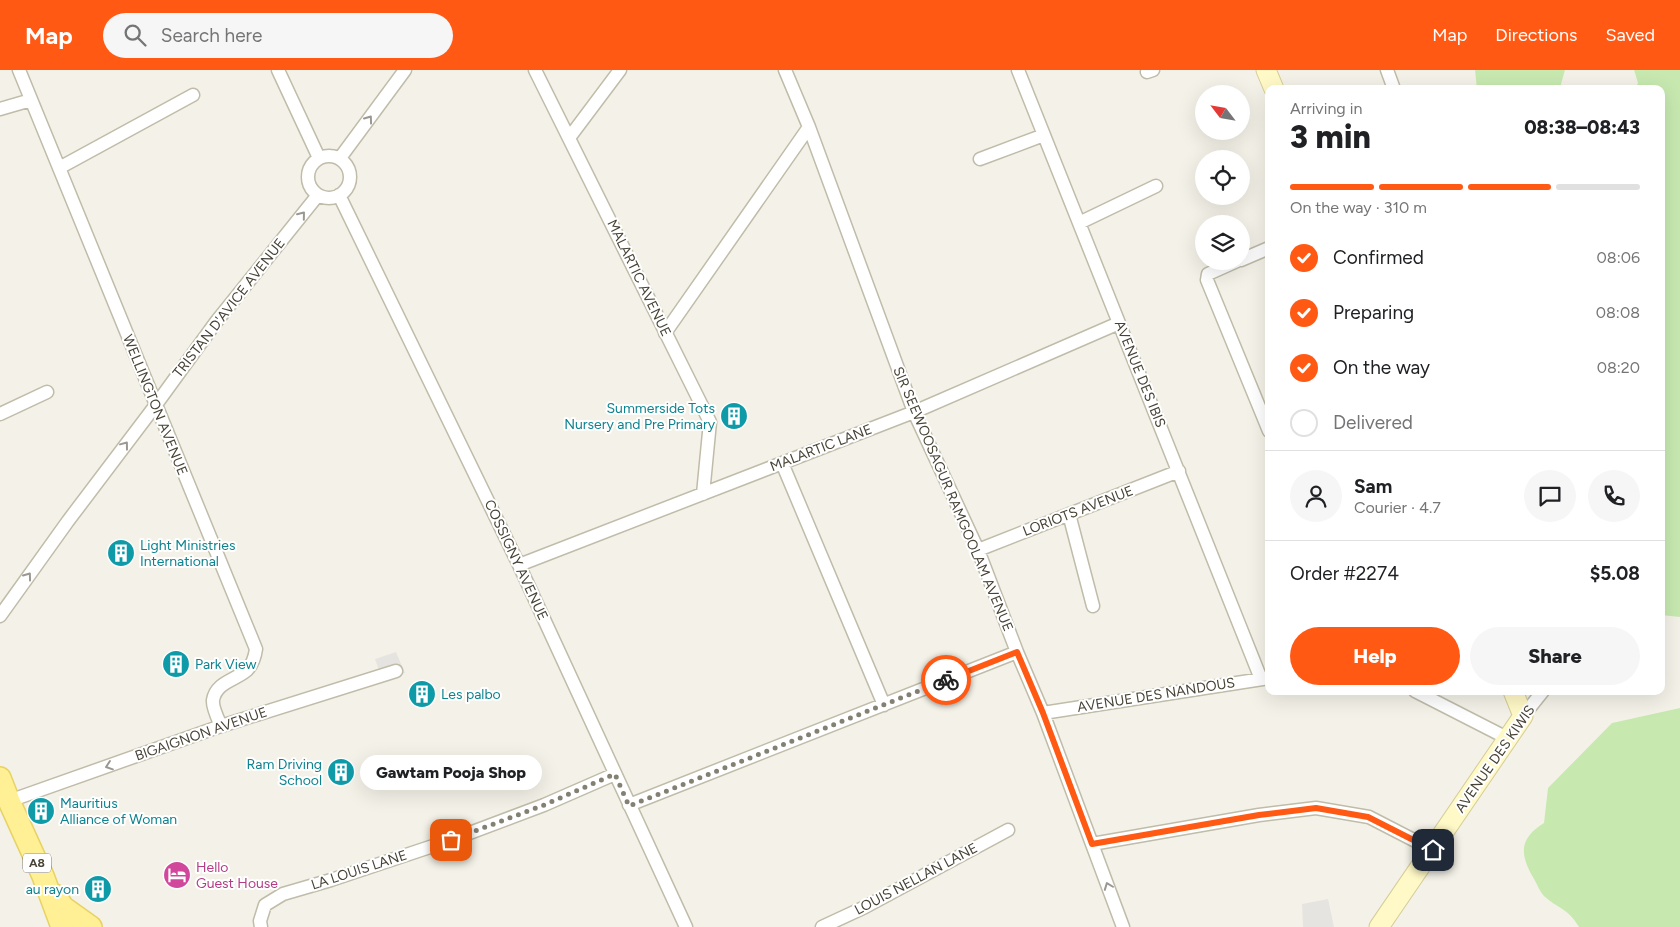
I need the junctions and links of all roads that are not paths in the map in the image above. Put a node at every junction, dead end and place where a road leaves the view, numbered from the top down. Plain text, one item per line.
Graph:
1 (19, 70) edge
2 (278, 70) edge
3 (405, 70) edge
4 (535, 70) edge
5 (620, 70) edge
6 (785, 70) edge
7 (1018, 70) edge
8 (1266, 70) edge
9 (1387, 70) edge
10 (1272, 85) edge
11 (1393, 85) edge
12 (193, 95) dead end
13 (31, 100) junction
14 (0, 109) edge
15 (808, 127) junction
16 (1044, 135) junction
17 (569, 138) junction
18 (319, 158) junction
19 (340, 158) junction
20 (980, 159) dead end
21 (59, 168) junction
22 (1156, 186) dead end
23 (339, 195) junction
24 (318, 196) junction
25 (1079, 223) junction
26 (1265, 250) edge
27 (1250, 256) edge
28 (1217, 270) edge
29 (1119, 323) junction
30 (666, 333) junction
31 (47, 392) dead end
32 (155, 406) junction
33 (914, 412) junction
34 (0, 414) edge
35 (1265, 421) edge
36 (782, 463) junction
37 (1178, 472) junction
38 (704, 494) junction
39 (1069, 514) junction
40 (978, 550) junction
41 (519, 565) junction
42 (1093, 606) dead end
43 (0, 616) edge
44 (1017, 652) junction
45 (396, 671) dead end
46 (1265, 678) edge
47 (1424, 695) edge
48 (1515, 695) edge
49 (1539, 695) edge
50 (884, 704) junction
51 (1043, 713) junction
52 (1523, 716) junction
53 (221, 726) junction
54 (1507, 738) junction
55 (615, 774) junction
56 (0, 778) edge
57 (9, 801) junction
58 (629, 806) junction
59 (1008, 830) dead end
60 (1092, 844) junction
61 (1433, 850) junction
62 (43, 876) junction
63 (62, 927) edge
64 (91, 927) edge
65 (261, 927) edge
66 (686, 927) edge
67 (822, 927) edge
68 (1123, 927) edge
69 (1379, 927) edge

1 - 13 street, WELLINGTON AVENUE
2 - 18 street
19 -> 3 street
4 - 17 street, MALARTIC AVENUE
5 - 17 street
6 - 15 street, SIR SEEWOOSAGUR RAMGOOLAM AVENUE
7 - 16 street, AVENUE DES IBIS
8 - 10 main road
9 - 11 street
12 - 21 street
13 - 14 street
13 - 21 street, WELLINGTON AVENUE
15 - 30 street
15 - 33 street, SIR SEEWOOSAGUR RAMGOOLAM AVENUE
16 - 20 street
16 - 25 street, AVENUE DES IBIS
17 - 30 street, MALARTIC AVENUE
18 - 19 street
18 - 24 street
19 - 23 street
21 - 32 street, WELLINGTON AVENUE
22 - 25 street
23 - 24 street
23 - 41 street, COSSIGNY AVENUE
32 -> 24 street, TRISTAN D'AVICE AVENUE
25 - 29 street, AVENUE DES IBIS
26 - 27 street
28 - 35 street
29 - 33 street, MALARTIC LANE
29 - 37 street, AVENUE DES IBIS
30 - 38 street, MALARTIC AVENUE
31 - 34 street
43 -> 32 street, TRISTAN D'AVICE AVENUE
32 - 53 street, WELLINGTON AVENUE
33 - 36 street, MALARTIC LANE
33 - 40 street, SIR SEEWOOSAGUR RAMGOOLAM AVENUE
36 - 38 street, MALARTIC LANE
36 - 50 street
37 - 39 street, LORIOTS AVENUE
37 - 46 street, AVENUE DES IBIS
38 - 41 street, MALARTIC LANE
39 - 40 street, LORIOTS AVENUE
39 - 42 street
40 - 44 street, SIR SEEWOOSAGUR RAMGOOLAM AVENUE
41 - 55 street, COSSIGNY AVENUE
44 - 50 street
44 - 51 street, SIR SEEWOOSAGUR RAMGOOLAM AVENUE
45 - 53 street, BIGAIGNON AVENUE
46 - 51 street, AVENUE DES NANDOUS
47 - 54 street
48 - 52 main road
49 - 52 street, AVENUE DES KIWIS
50 - 58 street
51 - 60 street, SIR SEEWOOSAGUR RAMGOOLAM AVENUE
52 - 54 main road, AVENUE DES KIWIS
53 -> 57 street, BIGAIGNON AVENUE
54 - 61 main road, AVENUE DES KIWIS
55 - 58 street, COSSIGNY AVENUE
55 - 65 street, LA LOUIS LANE
56 - 57 main road, A8
57 - 62 main road, A8
58 - 66 street, COSSIGNY AVENUE
59 - 67 street, LOUIS NELLAN LANE
60 - 61 street
68 -> 60 street, SIR SEEWOOSAGUR RAMGOOLAM AVENUE
61 - 69 main road, AVENUE DES KIWIS
62 - 63 main road, A8
62 - 64 main road

